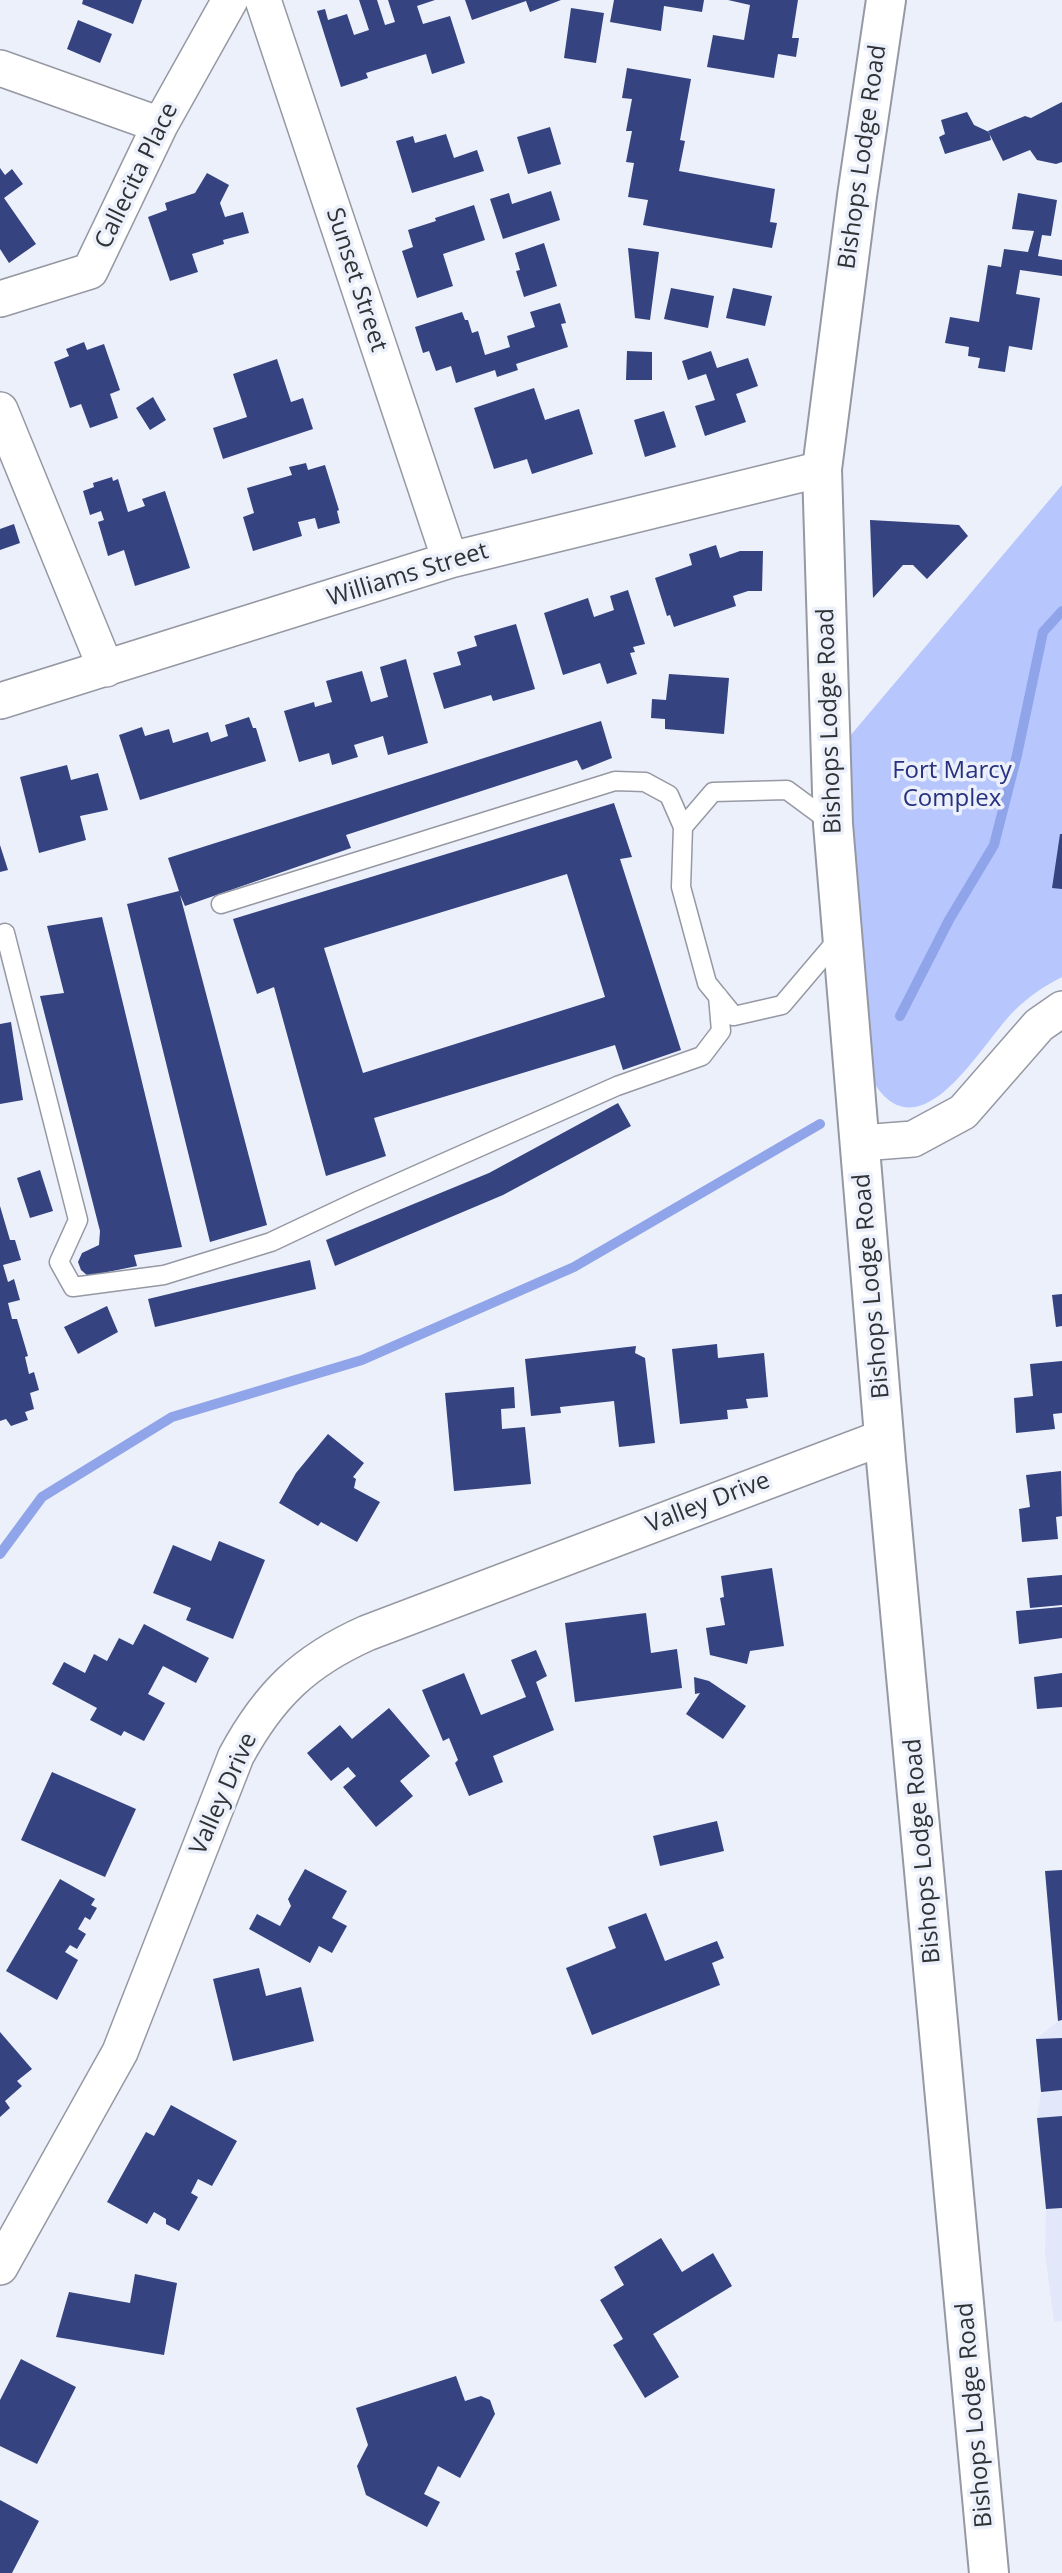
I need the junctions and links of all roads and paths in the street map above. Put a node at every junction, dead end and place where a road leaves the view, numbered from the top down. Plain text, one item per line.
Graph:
1 (230, 0) edge
2 (263, 0) edge
3 (886, 0) edge
4 (0, 68) edge
5 (160, 125) junction
6 (0, 299) edge
7 (0, 410) edge
8 (822, 469) junction
9 (450, 560) junction
10 (106, 669) junction
11 (0, 701) edge
12 (833, 824) junction
13 (683, 827) junction
14 (221, 904) dead end
15 (5, 933) dead end
16 (841, 935) junction
17 (718, 996) junction
18 (1062, 1009) edge
19 (861, 1143) junction
20 (884, 1437) junction
21 (0, 2267) edge
22 (989, 2573) edge

1 - 5 street, Callecita Place
2 - 9 street, Sunset Street
3 - 8 street, Bishops Lodge Road
4 - 5 street
5 - 6 street, Callecita Place
7 - 10 street
8 - 9 street, Williams Street
8 - 12 street, Bishops Lodge Road
9 - 10 street, Williams Street
10 - 11 street, Williams Street
12 - 13 lane
12 - 16 street, Bishops Lodge Road
13 - 14 lane
13 - 17 lane
15 - 17 lane
16 - 17 lane
16 - 19 street, Bishops Lodge Road
18 - 19 street
19 - 20 street, Bishops Lodge Road
20 - 21 street, Valley Drive
20 - 22 street, Bishops Lodge Road

